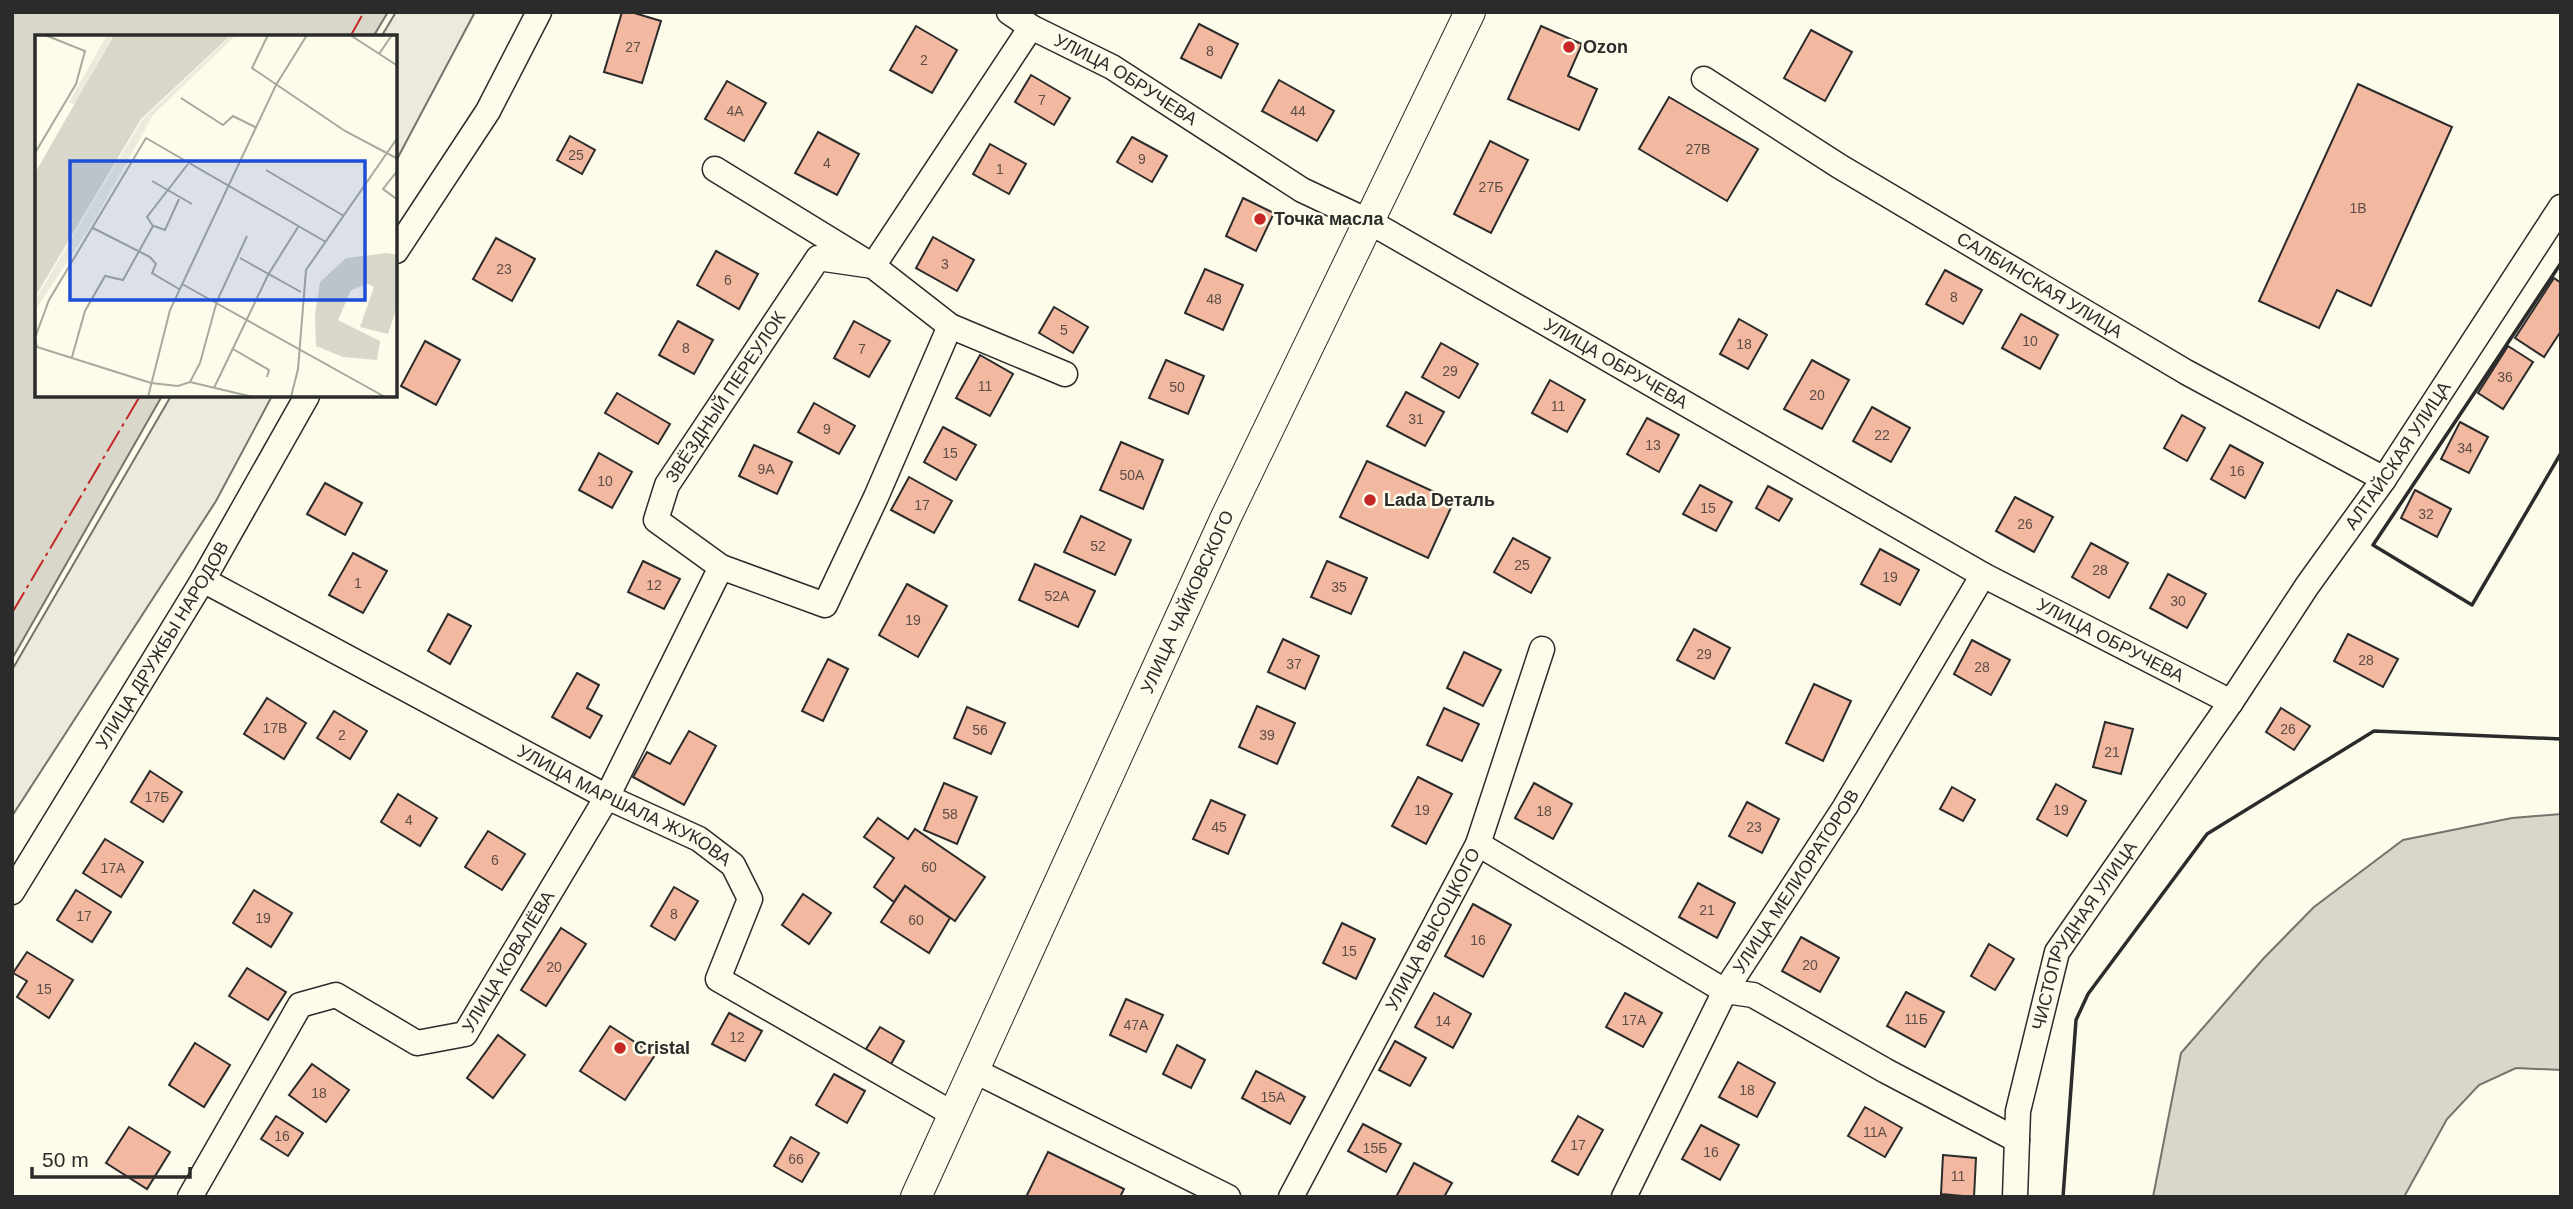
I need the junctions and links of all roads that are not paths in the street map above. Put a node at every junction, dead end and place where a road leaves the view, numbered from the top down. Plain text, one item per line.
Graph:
1 (539, 12) edge
2 (1009, 12) edge
3 (1470, 12) edge
4 (1031, 27) junction
5 (1704, 79) dead end
6 (715, 169) dead end
7 (2561, 207) edge
8 (1370, 222) junction
9 (397, 249) edge
10 (873, 266) junction
11 (950, 326) junction
12 (1065, 374) dead end
13 (306, 397) edge
14 (2384, 479) junction
15 (721, 567) junction
16 (1983, 575) junction
17 (203, 580) junction
18 (1542, 649) dead end
19 (2231, 702) junction
20 (607, 797) junction
21 (1478, 844) junction
22 (12, 892) edge
23 (1725, 991) junction
24 (973, 1070) junction
25 (953, 1114) junction
26 (2017, 1140) junction
27 (190, 1197) edge
28 (916, 1197) edge
29 (1228, 1197) edge
30 (1291, 1197) edge
31 (1624, 1197) edge
32 (2015, 1197) edge

1 - 9 street
2 - 4 street, УЛИЦА ОБРУЧЕВА
3 - 8 main road, УЛИЦА ЧАЙКОВСКОГО
4 - 8 street, УЛИЦА ОБРУЧЕВА
4 - 10 street
5 - 14 street, САЛБИНСКАЯ УЛИЦА
6 - 10 street, ЗВЁЗДНЫЙ ПЕРЕУЛОК
7 - 14 street, АЛТАЙСКАЯ УЛИЦА
8 - 16 street, УЛИЦА ОБРУЧЕВА
8 - 24 main road, УЛИЦА ЧАЙКОВСКОГО
10 - 11 street, ЗВЁЗДНЫЙ ПЕРЕУЛОК
10 - 15 street, ЗВЁЗДНЫЙ ПЕРЕУЛОК
11 - 12 street, ЗВЁЗДНЫЙ ПЕРЕУЛОК
11 - 15 street, ЗВЁЗДНЫЙ ПЕРЕУЛОК
13 - 17 street, УЛИЦА ДРУЖБЫ НАРОДОВ
14 - 19 street, АЛТАЙСКАЯ УЛИЦА
15 - 20 street
16 - 19 street, УЛИЦА ОБРУЧЕВА
16 - 23 street, УЛИЦА МЕЛИОРАТОРОВ
17 - 20 street, УЛИЦА МАРШАЛА ЖУКОВА
17 - 22 street, УЛИЦА ДРУЖБЫ НАРОДОВ
18 - 21 street, УЛИЦА ВЫСОЦКОГО
19 - 26 street, ЧИСТОПРУДНАЯ УЛИЦА
20 - 25 street, УЛИЦА МАРШАЛА ЖУКОВА
20 - 27 street, УЛИЦА КОВАЛЁВА
21 - 23 street
21 - 30 street, УЛИЦА ВЫСОЦКОГО
23 - 26 street
23 - 31 street, УЛИЦА МЕЛИОРАТОРОВ
24 - 25 main road, УЛИЦА ЧАЙКОВСКОГО
24 - 29 street
25 - 28 main road, УЛИЦА ЧАЙКОВСКОГО
26 - 32 street, ЧИСТОПРУДНАЯ УЛИЦА

